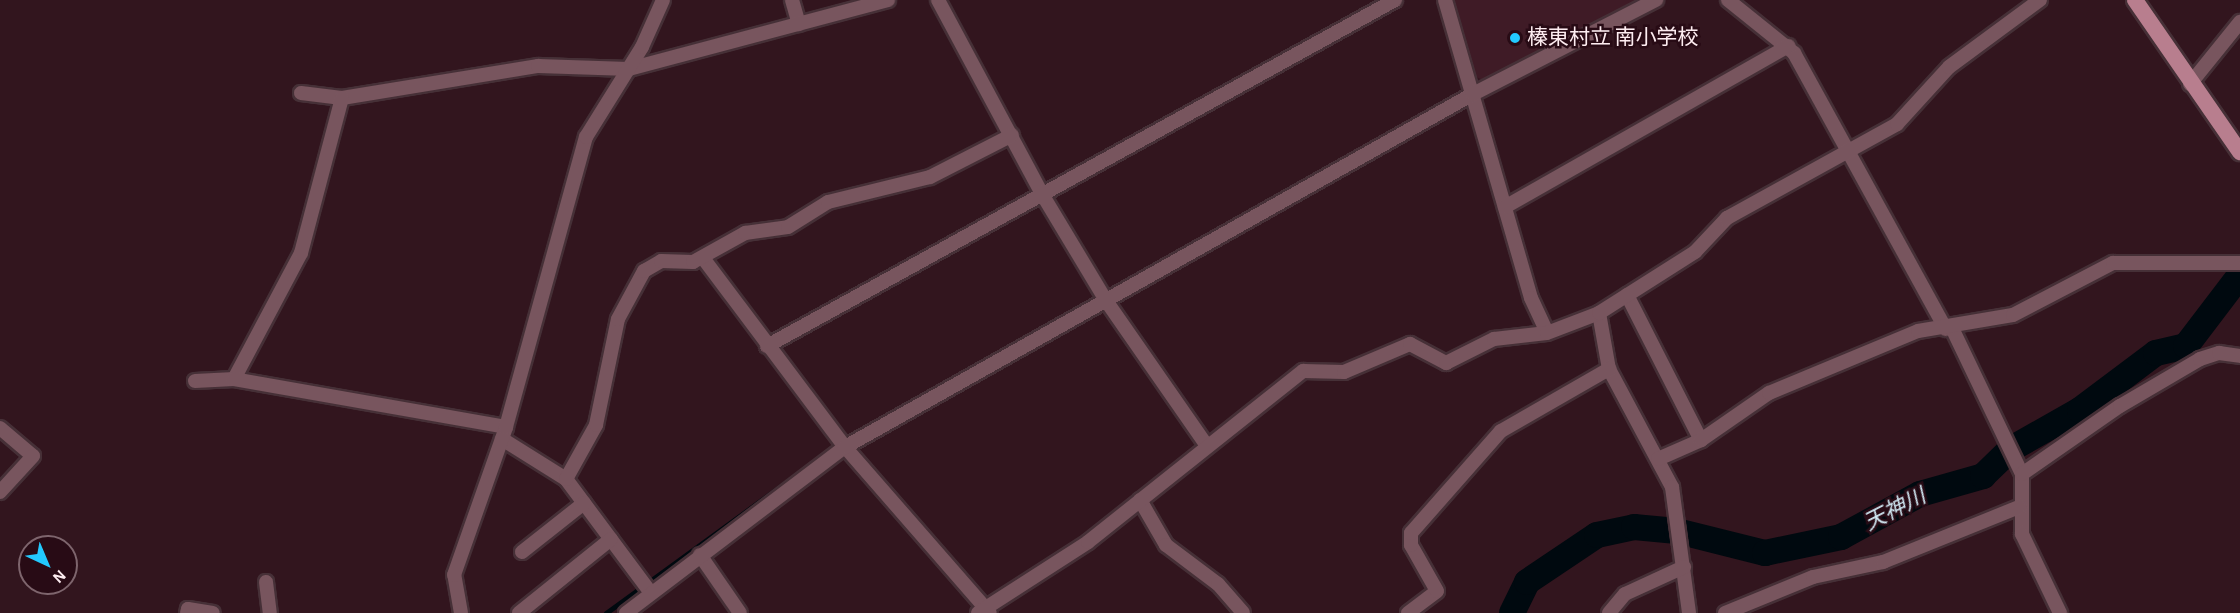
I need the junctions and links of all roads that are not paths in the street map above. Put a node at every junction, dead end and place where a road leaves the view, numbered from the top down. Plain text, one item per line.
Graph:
1 (663, 0) edge
2 (792, 0) edge
3 (888, 0) edge
4 (938, 0) edge
5 (1395, 0) edge
6 (1445, 0) edge
7 (1656, 0) edge
8 (1728, 0) edge
9 (2040, 0) edge
10 (2135, 0) edge
11 (859, 4) edge
12 (2240, 22) edge
13 (799, 24) junction
14 (1788, 46) junction
15 (629, 69) junction
16 (2190, 84) junction
17 (301, 93) dead end
18 (1473, 94) junction
19 (342, 98) junction
20 (1012, 135) junction
21 (1845, 150) junction
22 (2240, 152) edge
23 (1041, 194) junction
24 (1505, 207) junction
25 (703, 258) junction
26 (2240, 263) edge
27 (1627, 295) junction
28 (1107, 302) junction
29 (1599, 313) junction
30 (1949, 329) junction
31 (1548, 333) junction
32 (766, 346) junction
33 (2240, 356) edge
34 (1609, 369) junction
35 (234, 380) junction
36 (195, 381) dead end
37 (0, 428) edge
38 (504, 433) junction
39 (1701, 440) junction
40 (1207, 446) junction
41 (845, 447) junction
42 (1658, 459) junction
43 (2022, 474) junction
44 (566, 479) junction
45 (0, 492) edge
46 (1140, 500) junction
47 (584, 503) junction
48 (2019, 507) junction
49 (611, 539) junction
50 (522, 552) dead end
51 (700, 555) junction
52 (1684, 567) junction
53 (266, 582) dead end
54 (651, 593) junction
55 (984, 611) edge
56 (1241, 612) edge
57 (187, 613) edge
58 (213, 613) edge
59 (270, 613) edge
60 (461, 613) edge
61 (519, 613) edge
62 (626, 613) edge
63 (740, 613) edge
64 (1408, 613) edge
65 (1609, 613) edge
66 (1689, 613) edge
67 (1725, 613) edge
68 (2060, 613) edge

1 - 15 street
2 - 13 street
3 - 11 street
4 - 20 street
5 - 23 street
6 - 18 street
7 - 18 street
8 - 14 street
9 - 21 street
10 - 16 main road
11 - 13 street
12 - 16 street
13 - 15 street
14 - 21 street
14 - 24 street
15 - 19 street
15 - 38 street
16 - 22 main road
17 - 19 street
18 - 24 street
18 - 28 street
19 - 35 street
20 - 23 street
20 - 25 street
21 - 27 street
21 - 30 street
23 - 28 street
23 - 32 street
24 - 31 street
25 - 32 street
25 - 44 street
26 - 30 street
27 - 29 street
27 - 39 street
28 - 40 street
28 - 41 street
29 - 31 street
29 - 34 street
30 - 39 street
30 - 43 street
31 - 40 street
32 - 41 street
33 - 43 street
34 - 42 street
34 - 64 street
35 - 36 street
35 - 38 street
37 - 45 street
38 - 44 street
38 - 60 street
39 - 42 street
40 - 46 street
41 - 51 street
41 - 55 street
42 - 52 street
43 - 48 street
44 - 47 street
46 - 55 street
46 - 56 street
47 - 49 street
47 - 50 street
48 - 67 street
48 - 68 street
49 - 54 street
49 - 61 street
51 - 54 street
51 - 63 street
52 - 65 street
52 - 66 street
53 - 59 street
54 - 62 street
57 - 58 street

